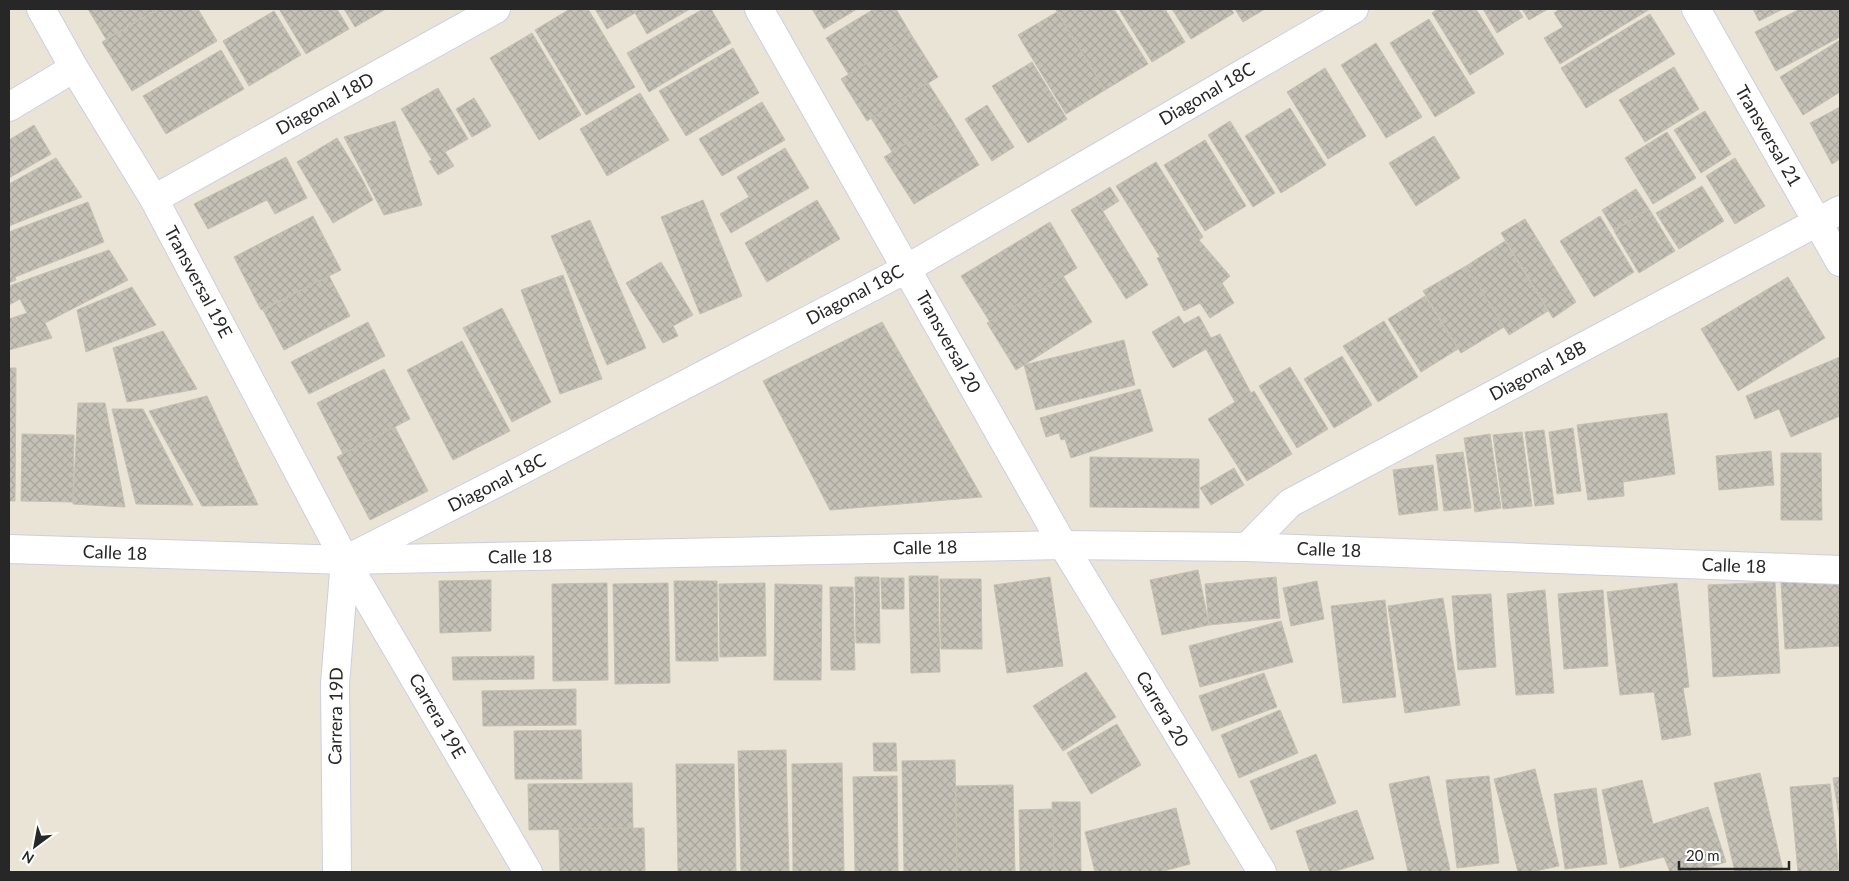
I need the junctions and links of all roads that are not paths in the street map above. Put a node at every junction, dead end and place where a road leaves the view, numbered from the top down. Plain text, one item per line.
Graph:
1 (41, 9) edge
2 (496, 9) edge
3 (759, 9) edge
4 (1354, 9) edge
5 (1696, 9) edge
6 (74, 68) junction
7 (9, 107) edge
8 (154, 199) junction
9 (1829, 216) edge
10 (1840, 262) edge
11 (906, 269) junction
12 (1063, 545) junction
13 (1247, 547) junction
14 (9, 549) edge
15 (345, 560) junction
16 (1840, 570) edge
17 (337, 872) edge
18 (528, 872) edge
19 (1262, 872) edge

1 - 6 street, Transversal 19E
2 - 8 street, Diagonal 18D
3 - 11 street, Transversal 20
4 - 11 street, Diagonal 18C
5 - 9 street, Transversal 21
6 - 7 street
6 - 8 street, Transversal 19E
8 - 15 street, Transversal 19E
9 - 10 street, Transversal 21
9 - 13 street, Diagonal 18B
11 - 12 street, Transversal 20
11 - 15 street, Diagonal 18C
12 - 13 street, Calle 18
12 - 15 street, Calle 18
12 - 19 street, Carrera 20
13 - 16 street, Calle 18
14 - 15 street, Calle 18
15 - 17 street, Carrera 19D
15 - 18 street, Carrera 19E

